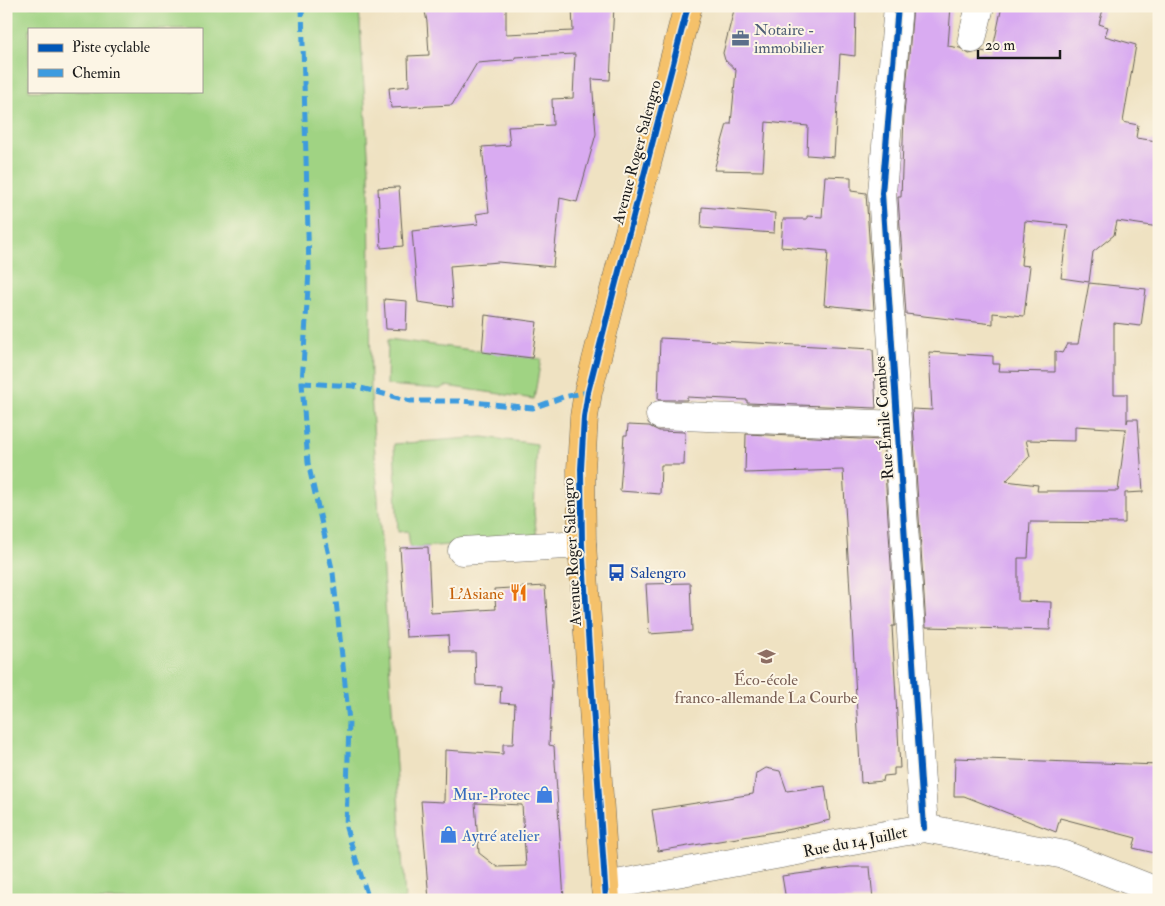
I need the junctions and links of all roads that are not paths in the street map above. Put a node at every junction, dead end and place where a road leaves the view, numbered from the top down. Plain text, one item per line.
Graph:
1 (688, 6) edge
2 (898, 6) edge
3 (980, 6) edge
4 (972, 39) dead end
5 (660, 415) dead end
6 (898, 425) junction
7 (582, 544) junction
8 (462, 551) dead end
9 (924, 828) junction
10 (1159, 892) edge
11 (606, 893) edge

1 - 7 main road, Avenue Roger Salengro
2 - 6 street, Rue Émile Combes
3 - 4 street
5 - 6 street
6 - 9 street, Rue Émile Combes
7 - 8 street
7 - 11 main road, Avenue Roger Salengro
9 - 10 street, Rue du 14 Juillet
9 - 11 street, Rue du 14 Juillet

